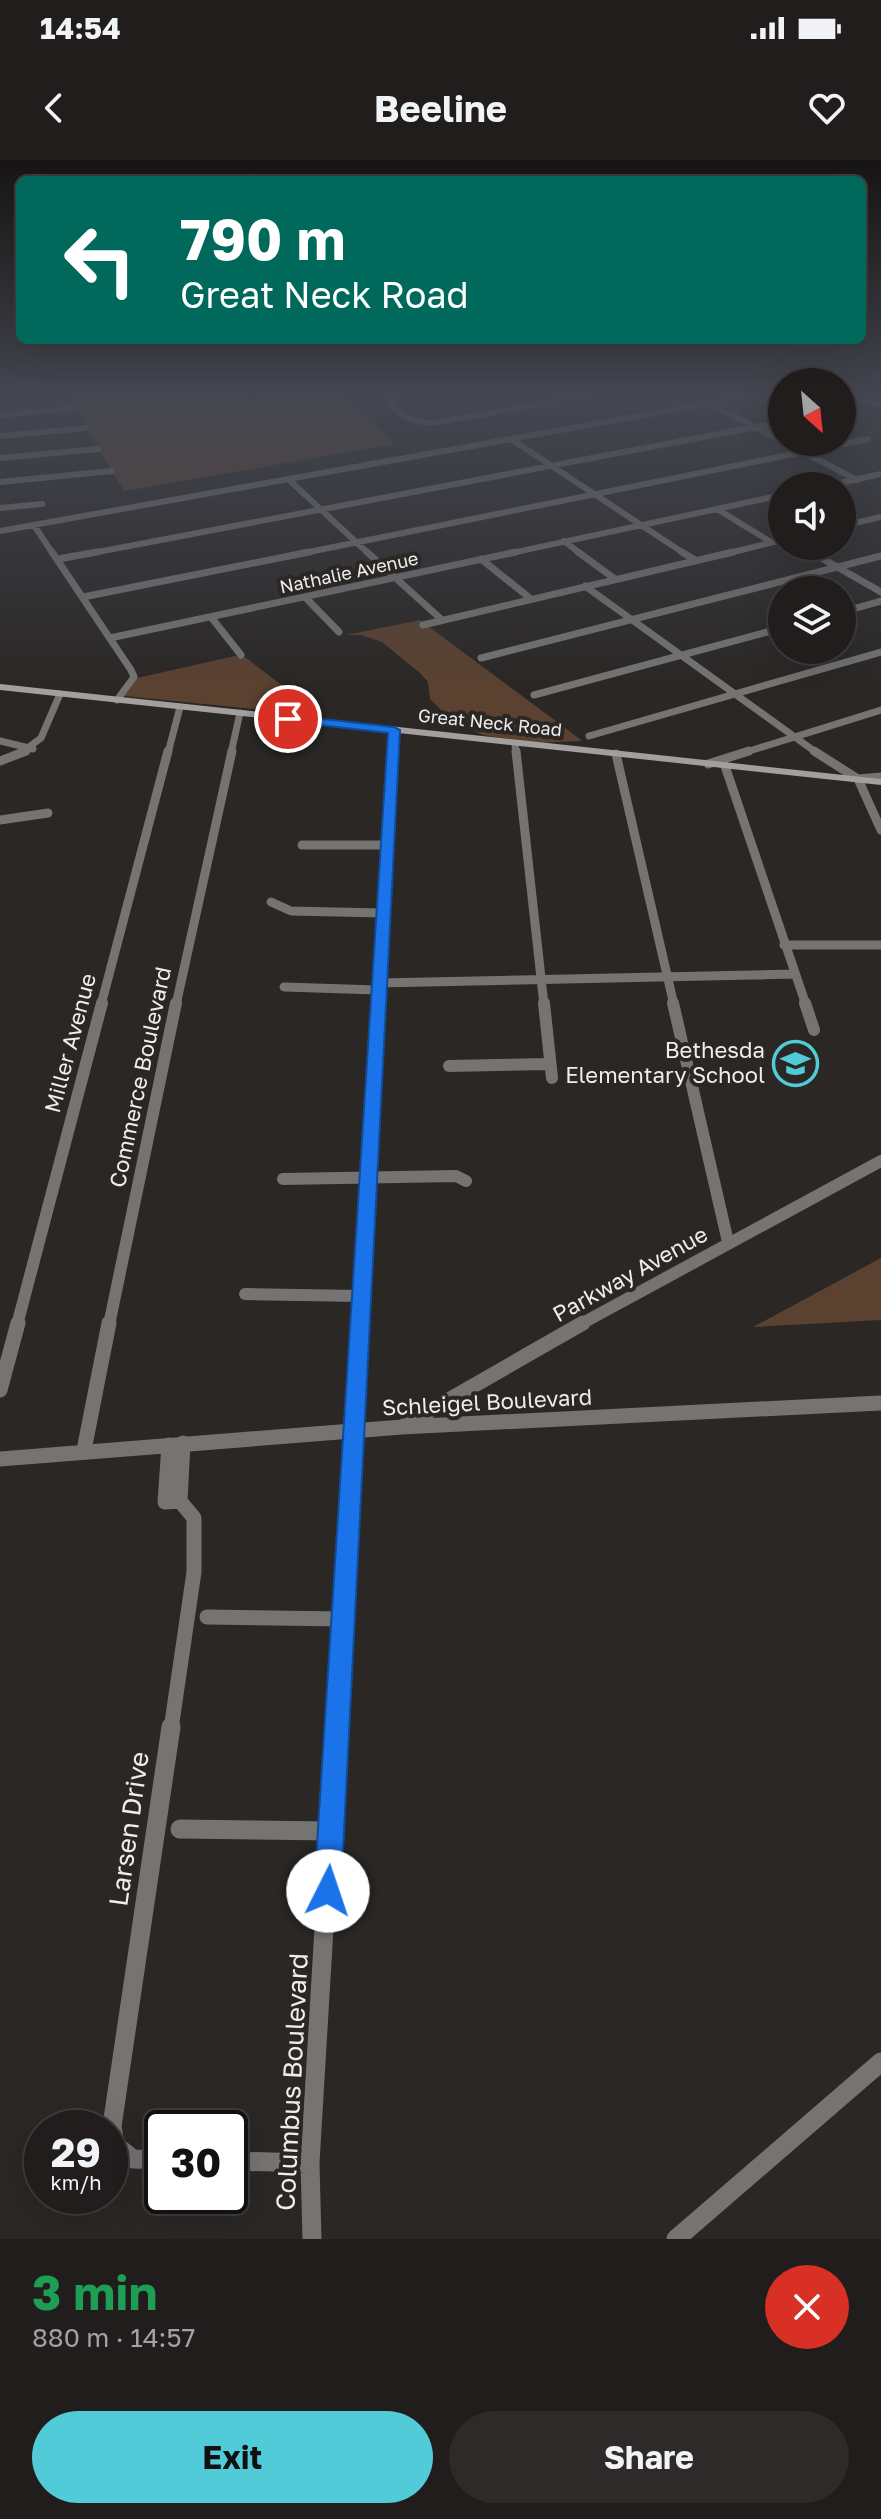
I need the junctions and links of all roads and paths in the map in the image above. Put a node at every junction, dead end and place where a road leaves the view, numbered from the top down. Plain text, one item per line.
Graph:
1 (216, 492) edge
2 (302, 492) edge
3 (410, 492) edge
4 (592, 492) edge
5 (605, 492) edge
6 (595, 494) junction
7 (768, 498) edge
8 (42, 504) dead end
9 (0, 508) edge
10 (321, 509) junction
11 (717, 509) junction
12 (881, 517) edge
13 (856, 522) edge
14 (34, 525) junction
15 (642, 525) junction
16 (0, 531) edge
17 (768, 540) edge
18 (564, 541) junction
19 (356, 542) junction
20 (768, 543) edge
21 (881, 556) edge
22 (58, 559) junction
23 (481, 559) junction
24 (695, 560) junction
25 (826, 560) edge
26 (838, 567) junction
27 (395, 577) junction
28 (615, 579) junction
29 (585, 586) junction
30 (881, 592) edge
31 (83, 597) junction
32 (305, 597) junction
33 (531, 599) junction
34 (881, 601) edge
35 (856, 608) edge
36 (211, 617) junction
37 (631, 619) junction
38 (442, 620) junction
39 (423, 625) dead end
40 (339, 632) dead end
41 (768, 632) edge
42 (110, 638) junction
43 (881, 652) edge
44 (241, 655) dead end
45 (681, 655) junction
46 (481, 658) dead end
47 (0, 687) edge
48 (60, 694) junction
49 (534, 695) dead end
50 (736, 695) junction
51 (117, 700) junction
52 (180, 707) junction
53 (881, 710) edge
54 (240, 713) junction
55 (394, 730) junction
56 (589, 736) dead end
57 (795, 737) junction
58 (0, 741) edge
59 (515, 744) junction
60 (33, 749) junction
61 (616, 754) junction
62 (0, 761) edge
63 (708, 764) junction
64 (725, 766) junction
65 (858, 779) junction
66 (881, 779) edge
67 (48, 813) dead end
68 (0, 820) edge
69 (881, 830) edge
70 (302, 845) dead end
71 (387, 845) junction
72 (271, 902) dead end
73 (382, 913) junction
74 (784, 945) junction
75 (881, 945) edge
76 (794, 974) junction
77 (665, 977) junction
78 (542, 980) junction
79 (378, 986) junction
80 (284, 987) dead end
81 (814, 1030) dead end
82 (550, 1064) junction
83 (449, 1066) dead end
84 (552, 1078) dead end
85 (881, 1161) edge
86 (367, 1178) junction
87 (283, 1179) dead end
88 (466, 1181) dead end
89 (728, 1242) junction
90 (245, 1294) dead end
91 (360, 1296) junction
92 (0, 1390) edge
93 (881, 1403) edge
94 (402, 1427) junction
95 (354, 1433) junction
96 (176, 1444) junction
97 (84, 1450) junction
98 (0, 1459) edge
99 (207, 1617) dead end
100 (344, 1619) junction
101 (180, 1829) dead end
102 (332, 1831) junction
103 (881, 2062) edge
104 (144, 2159) edge
105 (248, 2161) edge
106 (310, 2163) junction
107 (312, 2239) edge
108 (676, 2239) edge

1 - 14 street
2 - 10 street
3 - 10 street
4 - 6 street
5 - 6 street
6 - 15 street
6 - 19 street
7 - 11 street, Nathalie Avenue
8 - 9 street
10 - 19 street
10 - 22 street
11 - 15 street, Nathalie Avenue
11 - 17 street
12 - 13 street
14 - 16 street
14 - 22 street
15 - 18 street, Nathalie Avenue
15 - 24 street
18 - 23 street, Nathalie Avenue
18 - 28 street
19 - 27 street
19 - 31 street
20 - 24 street
21 - 26 street
22 - 31 street
23 - 27 street, Nathalie Avenue
23 - 33 street
24 - 28 street
25 - 26 street
26 - 30 street
26 - 37 street
27 - 32 street, Nathalie Avenue
27 - 38 street
28 - 29 street
29 - 33 street
29 - 37 street
31 - 42 street
32 - 36 street, Nathalie Avenue
32 - 40 street
33 - 38 street
34 - 35 street
36 - 42 street, Nathalie Avenue
36 - 44 street
37 - 45 street
37 - 46 street
38 - 39 street
41 - 45 street
42 - 51 street
43 - 50 street
45 - 49 street
45 - 50 street
47 - 48 main road, Great Neck Road
48 - 51 main road, Great Neck Road
48 - 60 street
50 - 56 street
50 - 57 street
51 - 52 main road, Great Neck Road
52 - 54 main road, Great Neck Road
52 - 92 street, Miller Avenue
53 - 57 street
54 - 55 main road, Great Neck Road
54 - 97 street, Commerce Boulevard
55 - 59 main road, Great Neck Road
55 - 71 street, Columbus Boulevard
57 - 63 street
57 - 65 street
58 - 60 street
59 - 61 main road, Great Neck Road
59 - 78 street
60 - 62 street
61 - 63 main road, Great Neck Road
61 - 77 street
63 - 64 main road, Great Neck Road
64 - 65 main road, Great Neck Road
64 - 74 street
65 - 66 main road, Great Neck Road
65 - 69 street
67 - 68 street
70 - 71 street
71 - 73 street, Columbus Boulevard
72 - 73 street
73 - 79 street, Columbus Boulevard
74 - 75 street
74 - 76 street
76 - 77 street
76 - 81 street
77 - 78 street
77 - 89 street
78 - 79 street
78 - 82 street
79 - 80 street
79 - 86 street, Columbus Boulevard
82 - 83 street
82 - 84 street
85 - 89 street, Parkway Avenue
86 - 87 street
86 - 88 street
86 - 91 street, Columbus Boulevard
89 - 94 street, Parkway Avenue
90 - 91 street
91 - 95 street, Columbus Boulevard
93 - 94 street, Schleigel Boulevard
94 - 95 street, Schleigel Boulevard
95 - 96 street, Schleigel Boulevard
95 - 100 street, Columbus Boulevard
96 - 97 street, Schleigel Boulevard
96 - 104 street, Larsen Drive
97 - 98 street, Schleigel Boulevard
99 - 100 street
100 - 102 street, Columbus Boulevard
101 - 102 street
102 - 106 street, Columbus Boulevard
103 - 108 street
105 - 106 street
106 - 107 street, Columbus Boulevard

